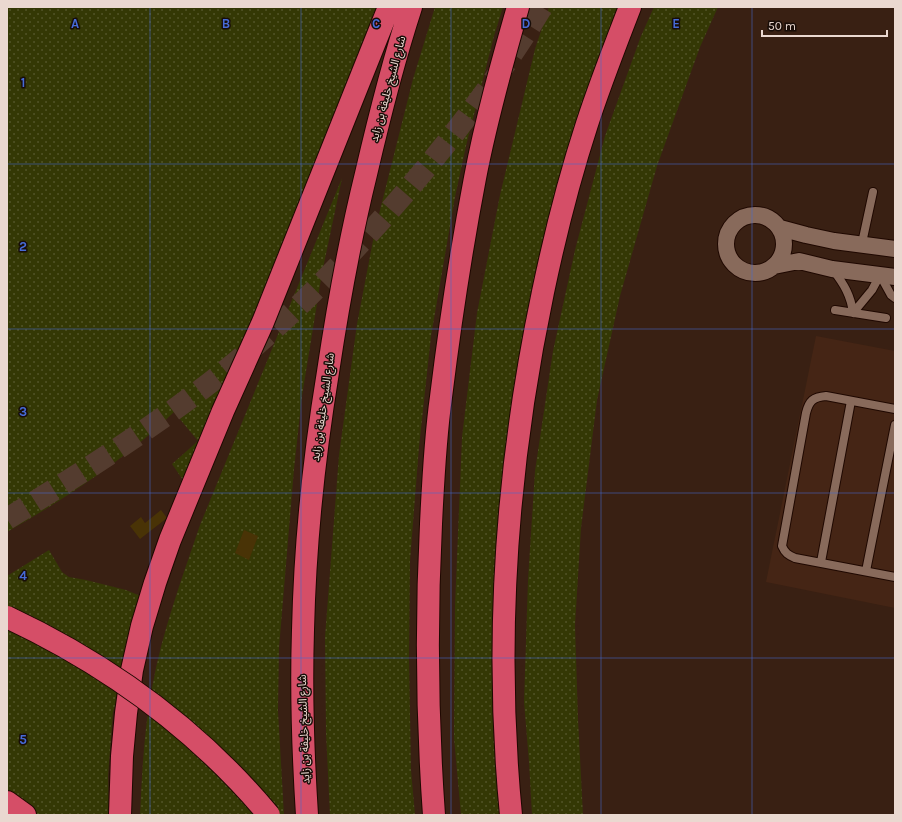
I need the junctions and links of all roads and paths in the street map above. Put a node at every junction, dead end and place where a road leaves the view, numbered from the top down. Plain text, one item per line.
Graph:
1 (389, 7) edge
2 (412, 7) edge
3 (518, 7) edge
4 (630, 7) edge
5 (873, 192) dead end
6 (780, 228) junction
7 (862, 244) junction
8 (895, 249) edge
9 (774, 266) junction
10 (832, 269) junction
11 (887, 276) edge
12 (895, 298) edge
13 (835, 310) dead end
14 (853, 313) junction
15 (886, 318) dead end
16 (851, 401) junction
17 (895, 409) edge
18 (895, 425) edge
19 (821, 562) junction
20 (866, 571) junction
21 (895, 577) edge
22 (7, 617) edge
23 (7, 802) edge
24 (25, 815) edge
25 (120, 815) edge
26 (269, 815) edge
27 (307, 815) edge
28 (434, 815) edge
29 (511, 815) edge

1 - 25 highway
2 - 27 highway, شارع الشيخ خليفة بن زايد
3 - 28 highway
4 - 29 highway
5 - 7 lane
6 - 7 street
6 - 9 street
6 - 9 street
7 - 8 street
9 - 10 street
10 - 11 street
10 - 14 lane
11 - 12 lane
11 - 14 lane
13 - 14 lane
14 - 15 lane
16 - 17 lane
16 - 19 lane
16 - 19 lane
18 - 20 lane
19 - 20 lane
20 - 21 lane
22 - 26 highway, bridge
23 - 24 highway

